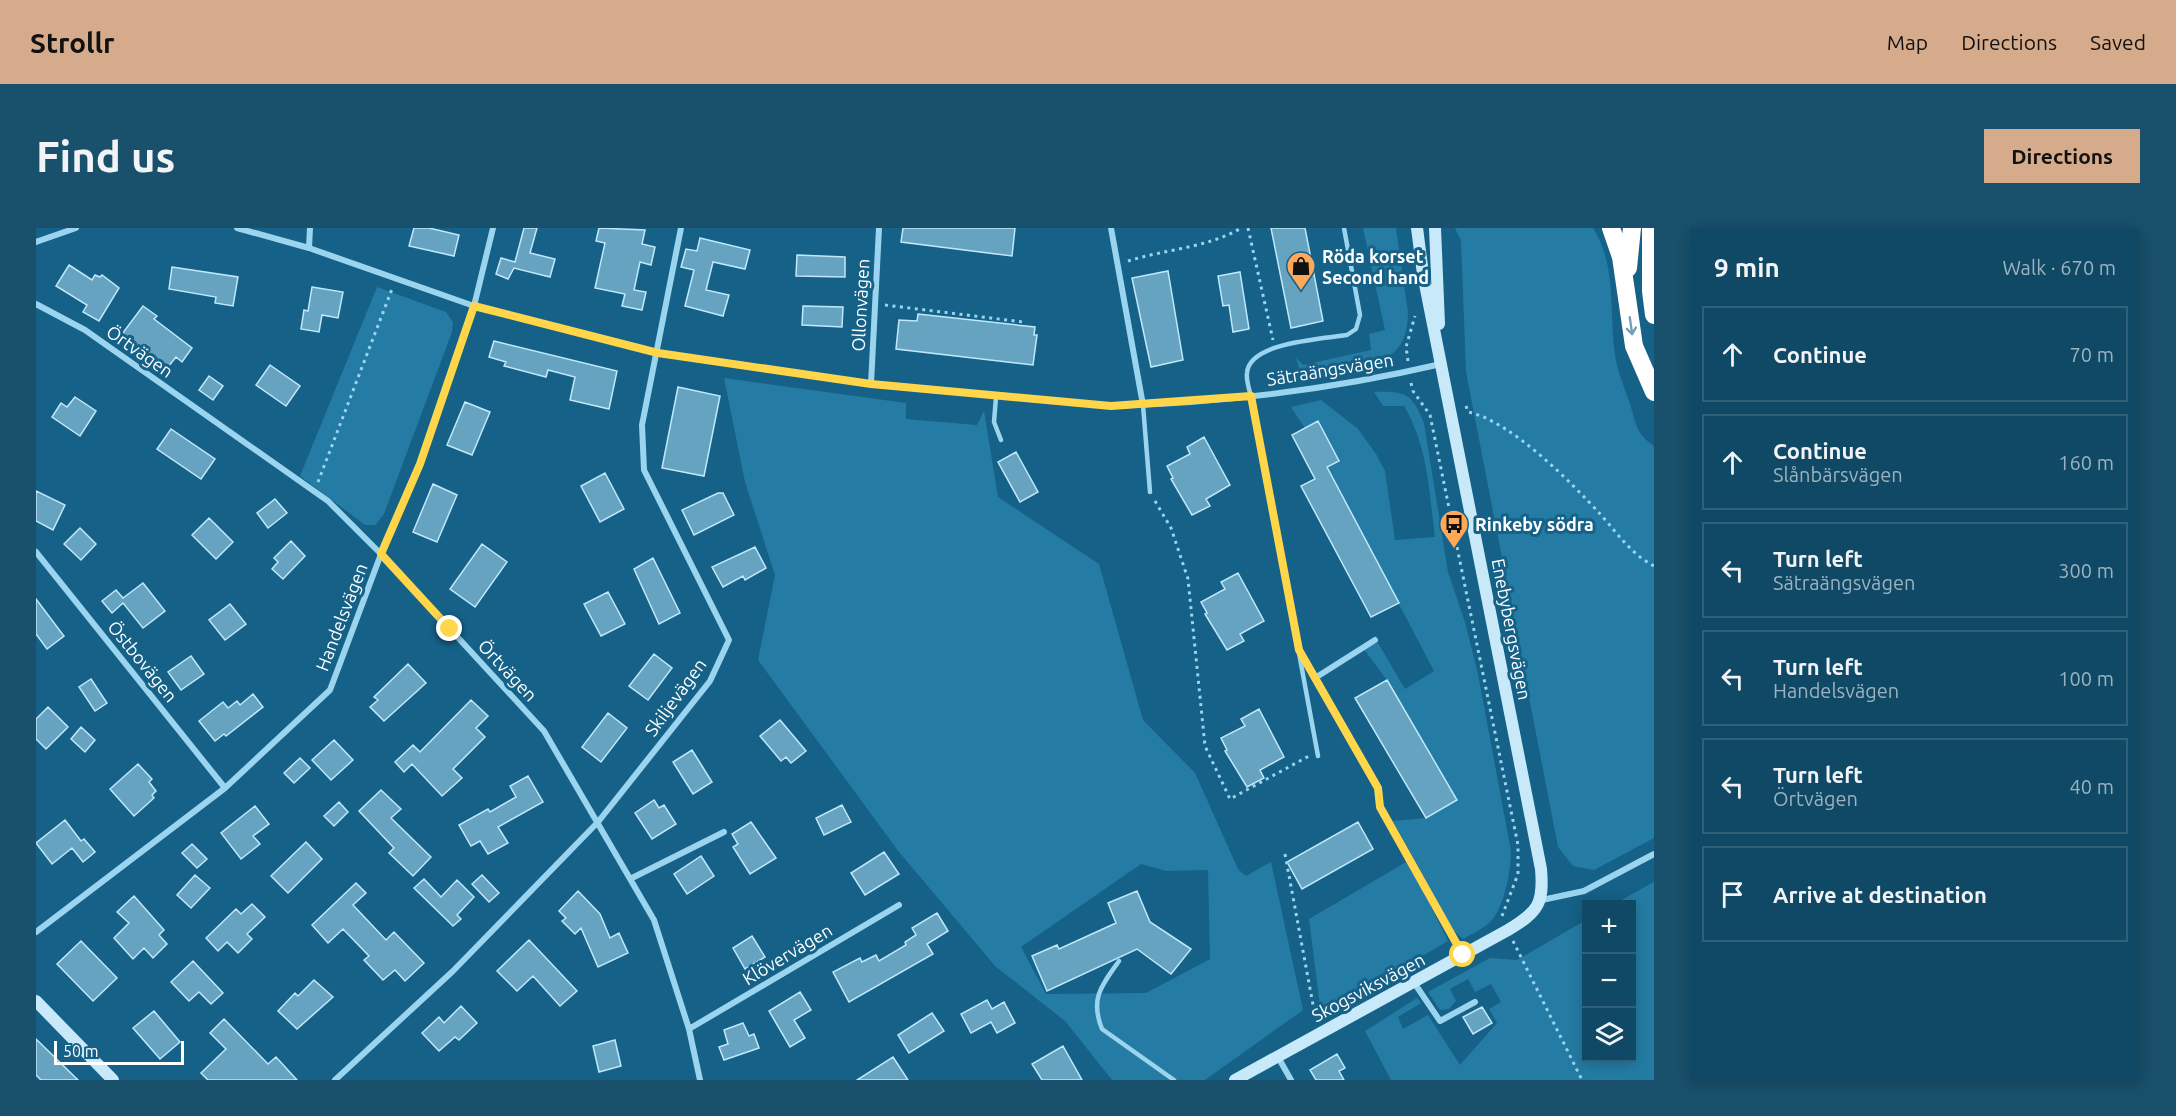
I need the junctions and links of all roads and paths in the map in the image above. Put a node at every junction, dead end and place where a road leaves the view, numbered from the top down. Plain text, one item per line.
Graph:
1 (76, 228) edge
2 (237, 228) edge
3 (310, 228) edge
4 (493, 228) edge
5 (681, 228) edge
6 (879, 228) edge
7 (1111, 228) edge
8 (1241, 228) edge
9 (1248, 228) edge
10 (1344, 228) edge
11 (1417, 228) edge
12 (1441, 228) edge
13 (1611, 228) edge
14 (1632, 228) edge
15 (1651, 228) edge
16 (1230, 230) edge
17 (1435, 234) edge
18 (36, 242) edge
19 (309, 248) junction
20 (1118, 265) junction
21 (396, 278) junction
22 (1626, 296) junction
23 (875, 303) junction
24 (36, 304) edge
25 (474, 306) junction
26 (1414, 307) dead end
27 (1654, 315) edge
28 (1023, 322) dead end
29 (1275, 347) junction
30 (658, 353) junction
31 (1441, 364) junction
32 (1410, 372) junction
33 (871, 384) junction
34 (1654, 392) edge
35 (1251, 396) junction
36 (996, 397) junction
37 (1448, 403) junction
38 (1143, 405) junction
39 (1424, 406) junction
40 (1001, 440) dead end
41 (315, 492) junction
42 (1150, 492) joint
43 (36, 552) edge
44 (381, 554) junction
45 (1654, 566) edge
46 (1375, 640) dead end
47 (1299, 650) junction
48 (1314, 678) junction
49 (1318, 754) joint
50 (1378, 788) joint
51 (225, 789) junction
52 (598, 822) junction
53 (724, 832) dead end
54 (1285, 854) dead end
55 (1654, 854) edge
56 (630, 879) junction
57 (1542, 900) junction
58 (899, 905) dead end
59 (1508, 930) junction
60 (36, 932) edge
61 (1463, 955) junction
62 (1119, 962) dead end
63 (1415, 984) junction
64 (36, 1001) edge
65 (1475, 1002) dead end
66 (1307, 1027) dead end
67 (689, 1029) junction
68 (1277, 1056) junction
69 (113, 1080) edge
70 (335, 1080) edge
71 (700, 1080) edge
72 (1174, 1080) edge
73 (1235, 1080) edge
74 (1291, 1080) edge
75 (1582, 1080) edge

1 - 18 street
2 - 19 street, Sätraängsvägen
3 - 19 street
4 - 25 street, Handelsvägen
5 - 30 street, Skiljevägen
6 - 23 street, Ollonvägen
7 - 20 street
8 - 16 path
9 - 29 path
10 - 29 lane
11 - 31 street, Enebybergsvägen
12 - 17 street
13 - 22 highway
14 - 22 highway
15 - 27 highway
16 - 20 path
17 - 31 street, Enebybergsvägen
19 - 21 street, Sätraängsvägen
20 - 38 street
21 - 25 street, Sätraängsvägen
21 - 41 path
22 -> 34 highway
23 - 28 path
23 - 33 street, Ollonvägen
24 - 41 street, Örtvägen
25 - 30 street, Sätraängsvägen
25 - 44 street, Handelsvägen
26 - 32 path
29 - 35 lane
30 - 33 street, Sätraängsvägen
30 - 52 street, Skiljevägen
31 - 32 street, Sätraängsvägen
31 - 37 street, Enebybergsvägen
32 - 35 street, Sätraängsvägen
32 - 39 path
33 - 36 street, Sätraängsvägen
35 - 38 street, Sätraängsvägen
35 - 47 street
36 - 38 street, Sätraängsvägen
36 - 40 lane
37 - 39 path
37 - 45 path
37 - 57 street, Enebybergsvägen
38 - 42 lane
39 - 59 path
41 - 44 street, Örtvägen
42 - 49 path
43 - 51 street, Östbovägen
44 - 51 street, Handelsvägen
44 - 52 street, Örtvägen
46 - 48 street
47 - 48 street
47 - 49 lane
48 - 50 street
50 - 61 path
51 - 60 street, Handelsvägen
52 - 56 street, Örtvägen
52 - 70 street, Skiljevägen
53 - 56 street
54 - 66 path
55 - 57 street
56 - 67 street, Örtvägen
57 - 59 street, Skogsviksvägen
58 - 67 street, Klövervägen
59 - 61 street, Skogsviksvägen
59 - 75 path
61 - 63 street, Skogsviksvägen
62 - 72 lane
63 - 65 street
63 - 68 street, Skogsviksvägen
64 - 69 street
67 - 71 street, Örtvägen
68 - 73 street, Skogsviksvägen
68 - 74 street

